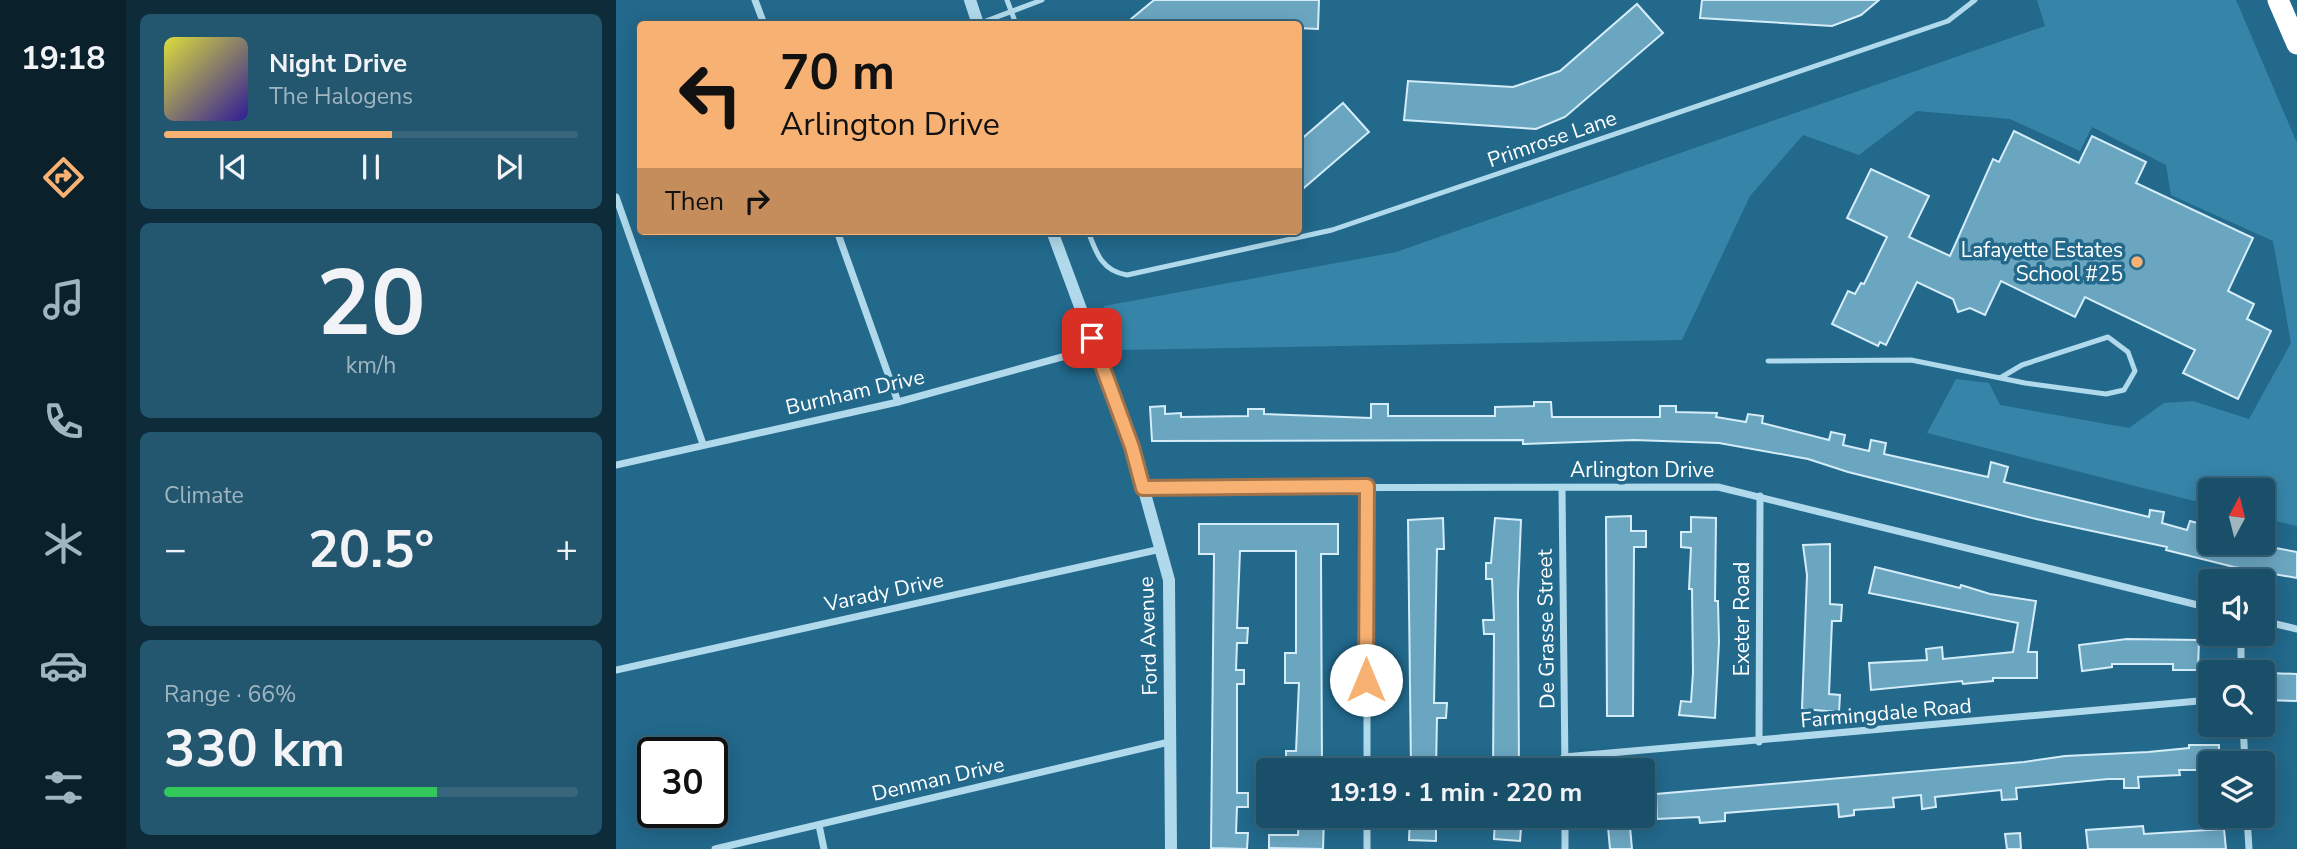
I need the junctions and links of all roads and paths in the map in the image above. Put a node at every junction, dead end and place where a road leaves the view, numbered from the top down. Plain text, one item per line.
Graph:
1 (755, 0) edge
2 (970, 0) edge
3 (1007, 0) edge
4 (1042, 0) edge
5 (1975, 0) edge
6 (2278, 0) edge
7 (1011, 11) junction
8 (763, 21) edge
9 (977, 21) edge
10 (986, 21) edge
11 (1015, 21) edge
12 (2297, 44) edge
13 (616, 197) edge
14 (838, 235) edge
15 (1053, 235) edge
16 (1090, 235) edge
17 (1100, 360) junction
18 (1768, 360) dead end
19 (2000, 378) junction
20 (898, 402) junction
21 (703, 444) junction
22 (616, 465) edge
23 (1367, 486) junction
24 (1143, 488) junction
25 (1562, 488) junction
26 (1760, 496) junction
27 (1161, 549) junction
28 (2198, 605) edge
29 (2275, 624) edge
30 (2297, 629) edge
31 (616, 670) edge
32 (2198, 701) edge
33 (1169, 742) junction
34 (1759, 742) junction
35 (1564, 757) joint
36 (1367, 758) edge
37 (819, 825) junction
38 (1367, 828) edge
39 (1565, 828) edge
40 (2248, 828) edge
41 (715, 849) edge
42 (824, 849) edge
43 (1171, 849) edge
44 (1367, 849) edge
45 (1565, 849) edge
46 (2249, 849) edge

1 - 8 street
2 - 9 street
3 - 7 lane
4 - 7 lane
5 - 16 lane, Primrose Lane
6 - 12 highway
7 - 10 lane
7 - 11 lane
13 - 21 street
14 - 20 street
15 - 17 street, Ford Avenue
17 - 20 street, Burnham Drive
17 - 24 street, Ford Avenue
18 - 19 lane
19 - 19 lane
20 - 21 street, Burnham Drive
21 - 22 street, Burnham Drive
23 - 24 street, Arlington Drive
23 - 25 street, Arlington Drive
23 - 36 street
24 - 27 street, Ford Avenue
25 - 26 street, Arlington Drive
25 - 35 street, De Grasse Street
26 - 28 street, Arlington Drive
26 - 34 street, Exeter Road
27 - 31 street, Varady Drive
27 - 33 street, Ford Avenue
29 - 30 street
32 - 34 street, Farmingdale Road
33 - 37 street, Denman Drive
33 - 43 street, Ford Avenue
34 - 35 street, Farmingdale Road
37 - 41 street, Denman Drive
37 - 42 street
38 - 44 street
39 - 45 street
40 - 46 street

